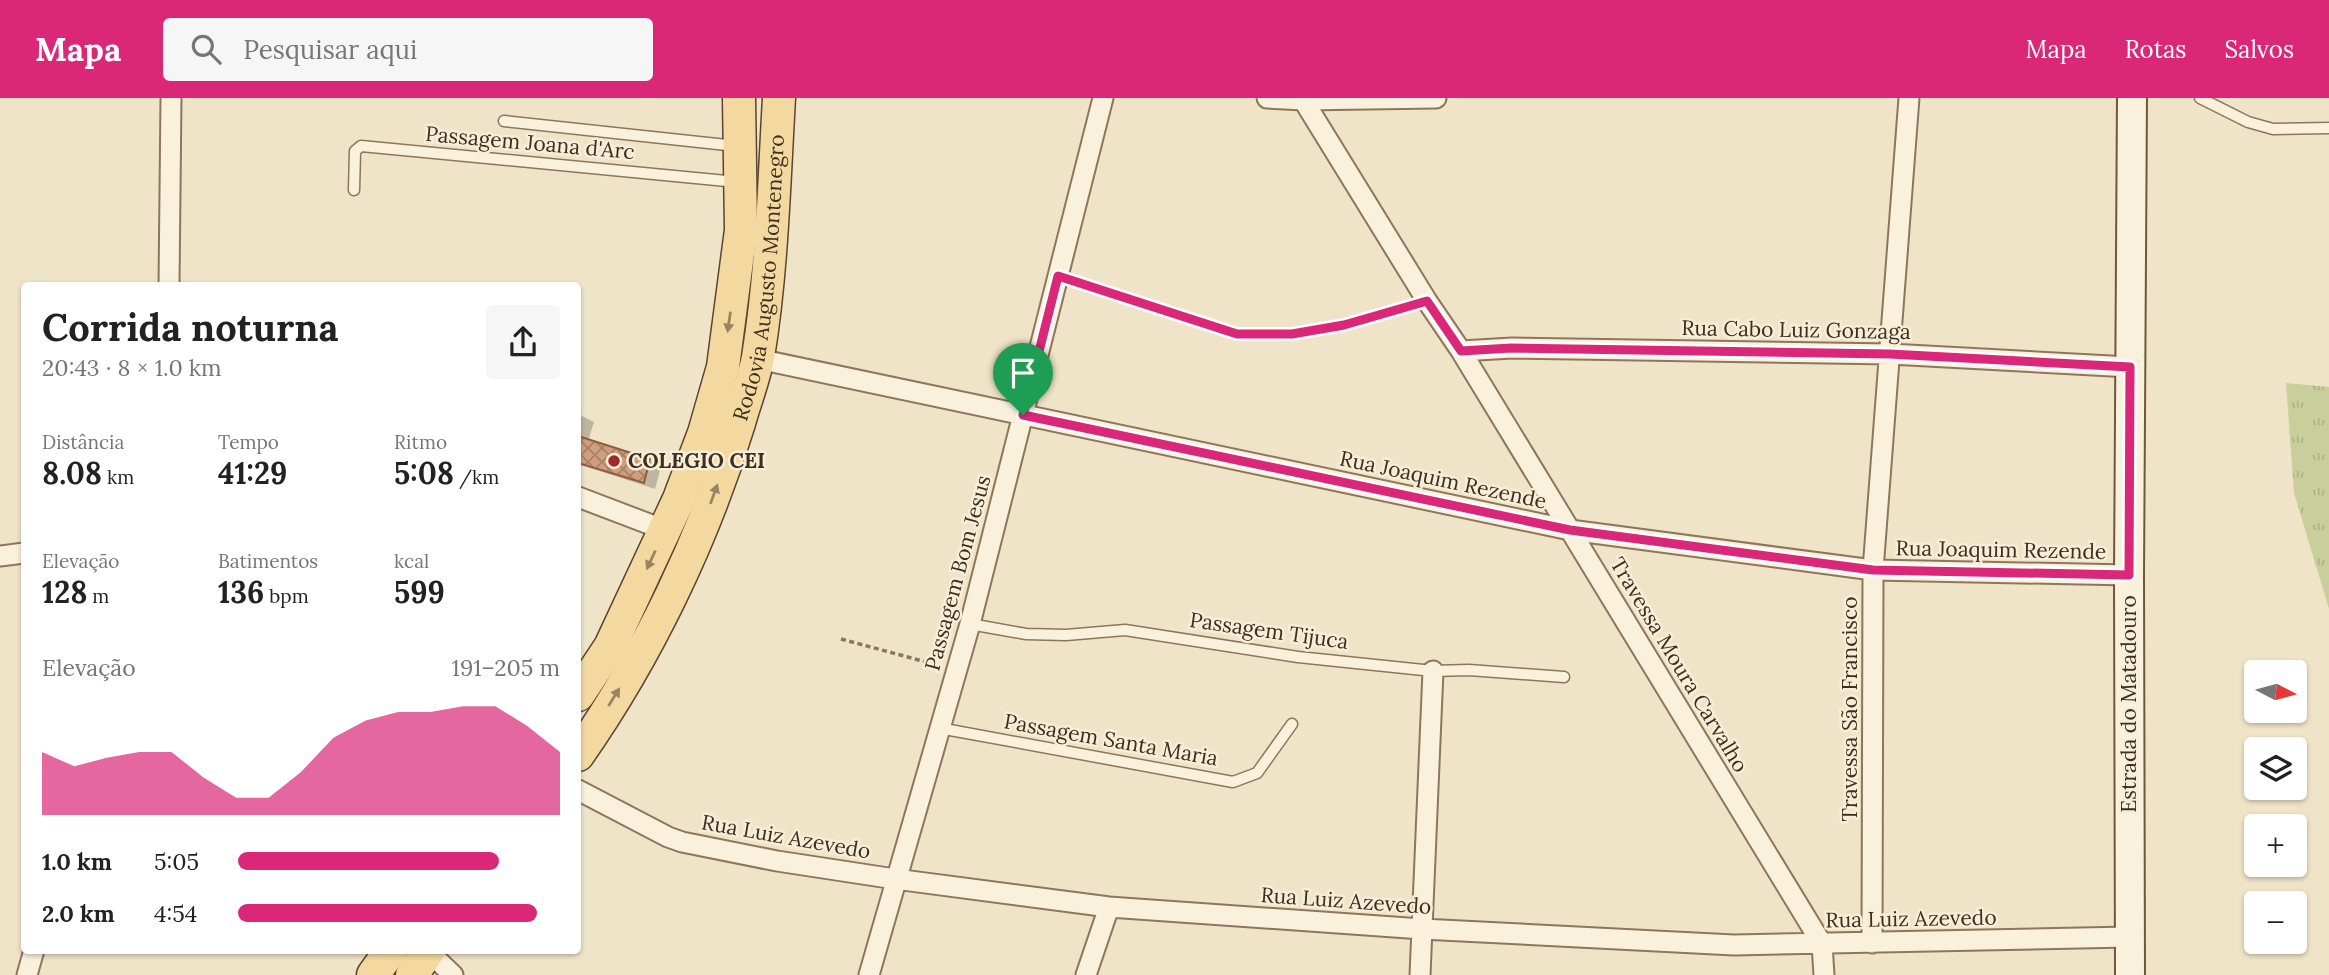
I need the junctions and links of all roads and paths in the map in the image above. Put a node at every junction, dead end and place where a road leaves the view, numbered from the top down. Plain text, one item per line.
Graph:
1 (171, 98) edge
2 (739, 98) edge
3 (779, 98) edge
4 (1103, 98) edge
5 (1267, 98) edge
6 (1436, 98) edge
7 (1909, 98) edge
8 (2133, 98) edge
9 (2200, 98) edge
10 (1302, 99) edge
11 (504, 121) dead end
12 (2329, 128) edge
13 (740, 146) junction
14 (741, 183) junction
15 (354, 190) dead end
16 (735, 274) junction
17 (1058, 276) junction
18 (767, 277) junction
19 (169, 282) edge
20 (1427, 301) junction
21 (1461, 351) junction
22 (1890, 354) junction
23 (758, 359) junction
24 (2130, 367) junction
25 (1023, 415) junction
26 (581, 498) edge
27 (665, 530) junction
28 (1570, 530) junction
29 (21, 553) edge
30 (0, 556) edge
31 (1873, 570) junction
32 (2129, 575) junction
33 (970, 624) junction
34 (841, 639) dead end
35 (623, 655) junction
36 (956, 670) junction
37 (1433, 671) junction
38 (1564, 677) dead end
39 (581, 692) edge
40 (1292, 724) dead end
41 (939, 728) junction
42 (581, 748) edge
43 (581, 792) edge
44 (895, 879) junction
45 (1109, 907) junction
46 (1422, 929) junction
47 (2129, 937) junction
48 (1872, 943) junction
49 (1822, 944) junction
50 (33, 954) edge
51 (388, 954) edge
52 (427, 954) edge
53 (432, 954) edge
54 (27, 975) edge
55 (373, 975) edge
56 (412, 975) edge
57 (453, 975) edge
58 (869, 975) edge
59 (1086, 975) edge
60 (1420, 975) edge
61 (1824, 975) edge
62 (2130, 975) edge

1 - 19 street
2 - 13 main road, Rodovia Augusto Montenegro
3 - 18 main road, Rodovia Augusto Montenegro
4 - 17 street, Passagem Bom Jesus
5 - 10 street
6 - 10 street
7 - 22 street, Travessa São Francisco
8 - 24 main road, Estrada do Matadouro
9 - 12 lane
10 - 20 street, Travessa Moura Carvalho
11 - 13 lane
13 - 14 main road, Rodovia Augusto Montenegro
14 - 15 lane, Passagem Joana d'Arc
14 - 16 main road, Rodovia Augusto Montenegro
16 - 18 main road
16 -> 27 main road, Rodovia Augusto Montenegro
17 - 20 lane
17 - 25 street, Passagem Bom Jesus
18 - 23 main road, Rodovia Augusto Montenegro
20 - 21 street, Travessa Moura Carvalho
21 - 22 street, Rua Cabo Luiz Gonzaga
21 - 28 street, Travessa Moura Carvalho
22 - 24 street, Rua Cabo Luiz Gonzaga
22 - 31 street, Travessa São Francisco
23 - 25 street, Rua Joaquim Rezende
35 -> 23 main road, Rodovia Augusto Montenegro
24 - 32 main road, Estrada do Matadouro
25 - 28 street, Rua Joaquim Rezende
25 - 33 street, Passagem Bom Jesus
26 - 27 street
27 -> 35 main road, Rodovia Augusto Montenegro
28 - 31 street, Rua Joaquim Rezende
28 - 49 street, Travessa Moura Carvalho
29 - 30 street
31 - 32 street, Rua Joaquim Rezende
31 - 48 street, Travessa São Francisco
32 - 47 main road, Estrada do Matadouro
33 - 36 street, Passagem Bom Jesus
33 - 37 lane, Passagem Tijuca
34 - 36 path
35 - 39 main road, Rodovia Augusto Montenegro
42 -> 35 main road, Rodovia Augusto Montenegro
36 - 41 street, Passagem Bom Jesus
37 - 38 lane, Passagem Tijuca
37 - 46 street
40 - 41 lane, Passagem Santa Maria
41 - 44 street, Passagem Bom Jesus
43 - 44 street, Rua Luiz Azevedo
44 - 45 street, Rua Luiz Azevedo
44 - 58 street, Passagem Bom Jesus
45 - 46 street, Rua Luiz Azevedo
45 - 59 street
46 - 49 street, Rua Luiz Azevedo
46 - 60 street
47 - 48 street, Rua Luiz Azevedo
47 - 62 main road, Estrada do Matadouro
48 - 49 street, Rua Luiz Azevedo
49 - 61 street, Travessa Moura Carvalho
50 - 54 street
51 - 55 main road
52 - 56 main road
53 - 57 street

